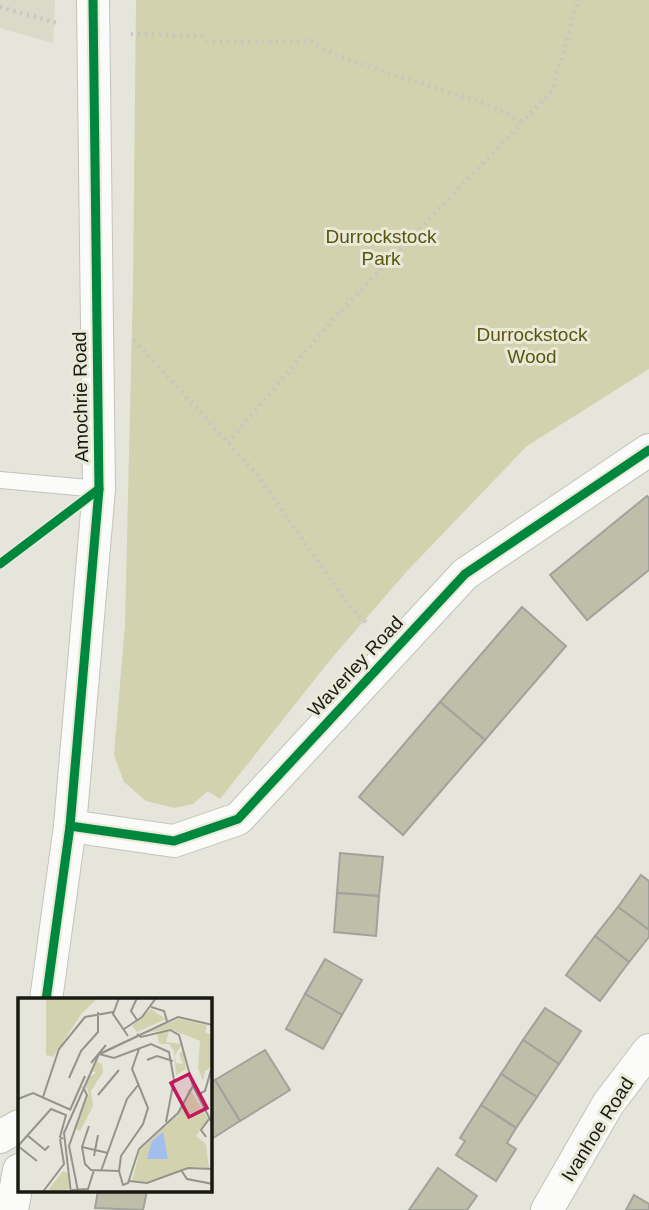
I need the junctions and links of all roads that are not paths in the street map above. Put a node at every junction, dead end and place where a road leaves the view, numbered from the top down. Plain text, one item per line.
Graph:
1 (93, 0) edge
2 (649, 450) edge
3 (0, 480) edge
4 (99, 489) junction
5 (70, 826) junction
6 (46, 998) edge
7 (649, 1050) edge
8 (18, 1127) edge
9 (0, 1137) edge
10 (18, 1176) edge
11 (12, 1210) edge
12 (547, 1210) edge

1 - 4 street, Amochrie Road
2 - 5 street, Waverley Road
3 - 4 lane
4 - 5 street, Amochrie Road
5 - 6 street, Amochrie Road
7 - 12 street, Ivanhoe Road
8 - 9 street
10 - 11 street

